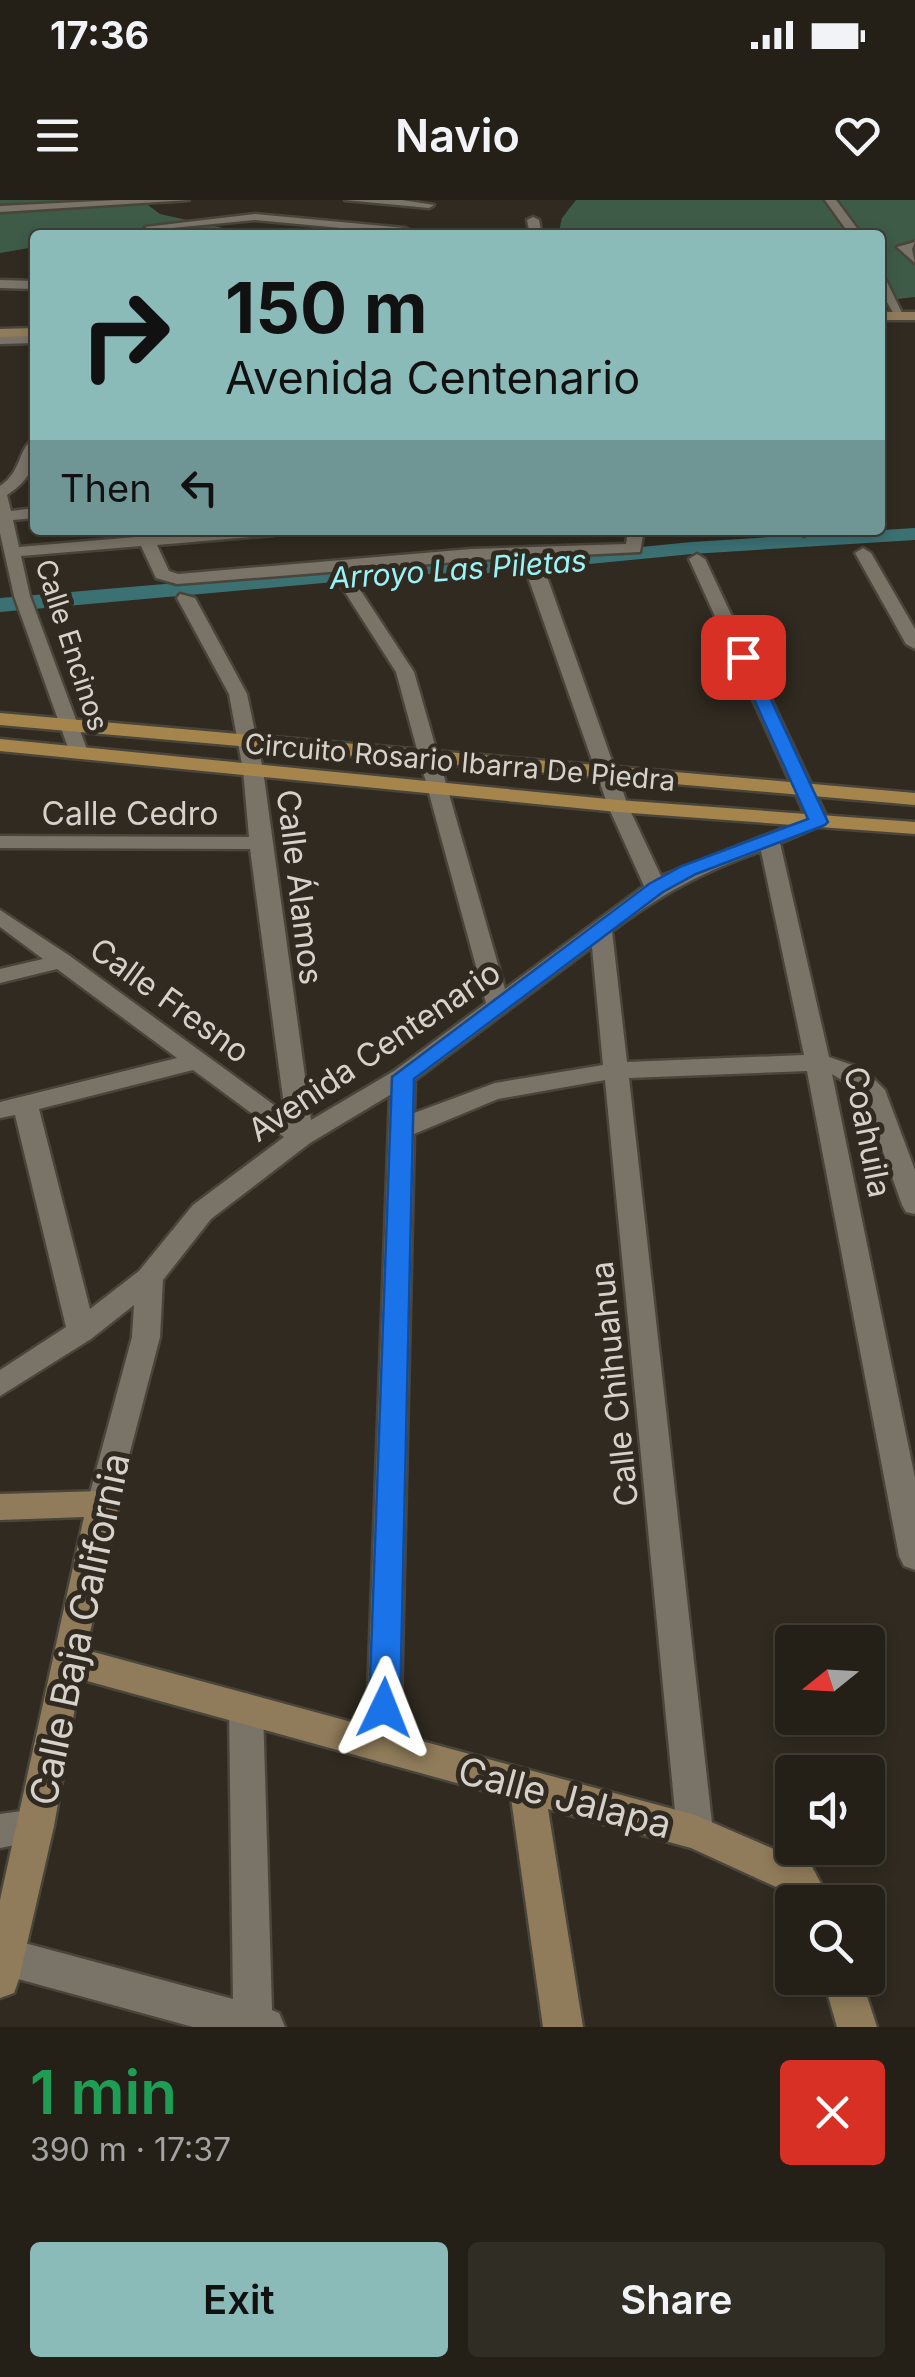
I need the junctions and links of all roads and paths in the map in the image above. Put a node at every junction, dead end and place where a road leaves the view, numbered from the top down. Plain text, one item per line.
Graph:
1 (184, 200) edge
2 (350, 200) edge
3 (830, 200) edge
4 (435, 203) edge
5 (0, 209) edge
6 (533, 220) dead end
7 (152, 228) dead end
8 (374, 230) edge
9 (404, 230) edge
10 (535, 230) edge
11 (852, 230) edge
12 (915, 245) edge
13 (915, 260) edge
14 (0, 284) edge
15 (30, 284) edge
16 (885, 286) edge
17 (908, 316) edge
18 (4, 335) edge
19 (30, 336) edge
20 (30, 455) edge
21 (0, 495) edge
22 (30, 513) edge
23 (4, 516) junction
24 (216, 535) edge
25 (476, 535) edge
26 (635, 535) edge
27 (146, 541) junction
28 (12, 552) junction
29 (863, 553) dead end
30 (470, 554) junction
31 (697, 558) dead end
32 (532, 561) junction
33 (348, 586) dead end
34 (186, 598) dead end
35 (915, 644) edge
36 (0, 719) edge
37 (68, 725) junction
38 (248, 741) junction
39 (0, 745) edge
40 (78, 752) junction
41 (428, 758) junction
42 (253, 770) junction
43 (606, 773) junction
44 (437, 788) junction
45 (804, 788) junction
46 (915, 800) edge
47 (618, 806) junction
48 (819, 822) junction
49 (915, 828) edge
50 (770, 840) junction
51 (0, 842) edge
52 (260, 843) junction
53 (656, 888) junction
54 (0, 917) edge
55 (602, 928) junction
56 (62, 961) junction
57 (0, 976) edge
58 (498, 1008) junction
59 (198, 1060) junction
60 (818, 1063) junction
61 (617, 1070) junction
62 (403, 1077) junction
63 (12, 1107) edge
64 (402, 1128) junction
65 (302, 1137) junction
66 (915, 1205) edge
67 (150, 1278) junction
68 (81, 1331) junction
69 (0, 1385) edge
70 (103, 1504) junction
71 (0, 1507) edge
72 (915, 1556) edge
73 (67, 1660) junction
74 (246, 1709) junction
75 (384, 1746) junction
76 (527, 1786) junction
77 (36, 1826) junction
78 (0, 1832) edge
79 (696, 1832) junction
80 (802, 1885) edge
81 (3, 1968) edge
82 (847, 1995) edge
83 (259, 2025) edge
84 (563, 2027) edge
85 (857, 2027) edge

1 - 5 street
2 - 4 street
3 - 11 street
4 - 9 street
6 - 10 street
7 - 8 street
12 - 13 street
14 - 15 street
16 - 17 street
18 - 19 street
20 - 21 street
21 - 23 street, Calle Encinos
22 - 23 street
23 - 28 street, Calle Encinos
24 - 27 street
25 - 30 street
26 - 32 street
27 - 28 street
27 - 30 street
28 - 37 street, Calle Encinos
29 - 35 street
30 - 32 street
31 - 45 street
32 - 43 street
33 - 41 street
34 - 38 street, Calle Álamos
36 - 37 main road
37 - 38 main road
37 - 40 street, Calle Encinos
38 - 41 main road
38 - 42 street, Calle Álamos
39 - 40 main road, Circuito Rosario Ibarra De Piedra
40 - 42 main road, Circuito Rosario Ibarra De Piedra
41 - 43 main road
41 - 44 street
42 - 44 main road, Circuito Rosario Ibarra De Piedra
42 - 52 street, Calle Álamos
43 - 45 main road
43 - 47 street
44 - 47 main road, Circuito Rosario Ibarra De Piedra
44 - 58 street
45 - 46 main road
45 - 48 street
47 - 48 main road, Circuito Rosario Ibarra De Piedra
47 - 53 street
48 - 49 main road, Circuito Rosario Ibarra De Piedra
48 - 50 street, Avenida Centenario
50 - 53 street, Avenida Centenario
50 - 60 street, Coahuila
51 - 52 street, Calle Cedro
52 - 65 street, Calle Álamos
53 - 55 street, Avenida Centenario
54 - 56 street, Calle Fresno
55 - 58 street, Avenida Centenario
55 - 61 street, Calle Chihuahua
56 - 57 street
56 - 59 street, Calle Fresno
58 - 62 street, Avenida Centenario
59 - 63 street
59 - 65 street, Calle Fresno
60 - 61 street
60 - 66 street
60 - 72 street, Coahuila
61 - 64 street
61 - 79 street, Calle Chihuahua
62 - 64 street
62 - 65 street, Avenida Centenario
63 - 68 street
64 - 75 street
65 - 67 street, Avenida Centenario
67 - 68 street, Avenida Centenario
67 - 70 street, Calle Baja California
68 - 69 street, Avenida Centenario
70 - 71 street
70 - 73 street, Calle Baja California
73 - 74 street, Calle Jalapa
73 - 77 street, Calle Baja California
74 - 75 street, Calle Jalapa
74 - 83 street
75 - 76 street, Calle Jalapa
76 - 79 street, Calle Jalapa
76 - 84 street
77 - 78 street
77 - 81 street, Calle Baja California
79 - 80 street, Calle Jalapa
81 - 83 street
82 - 85 street

